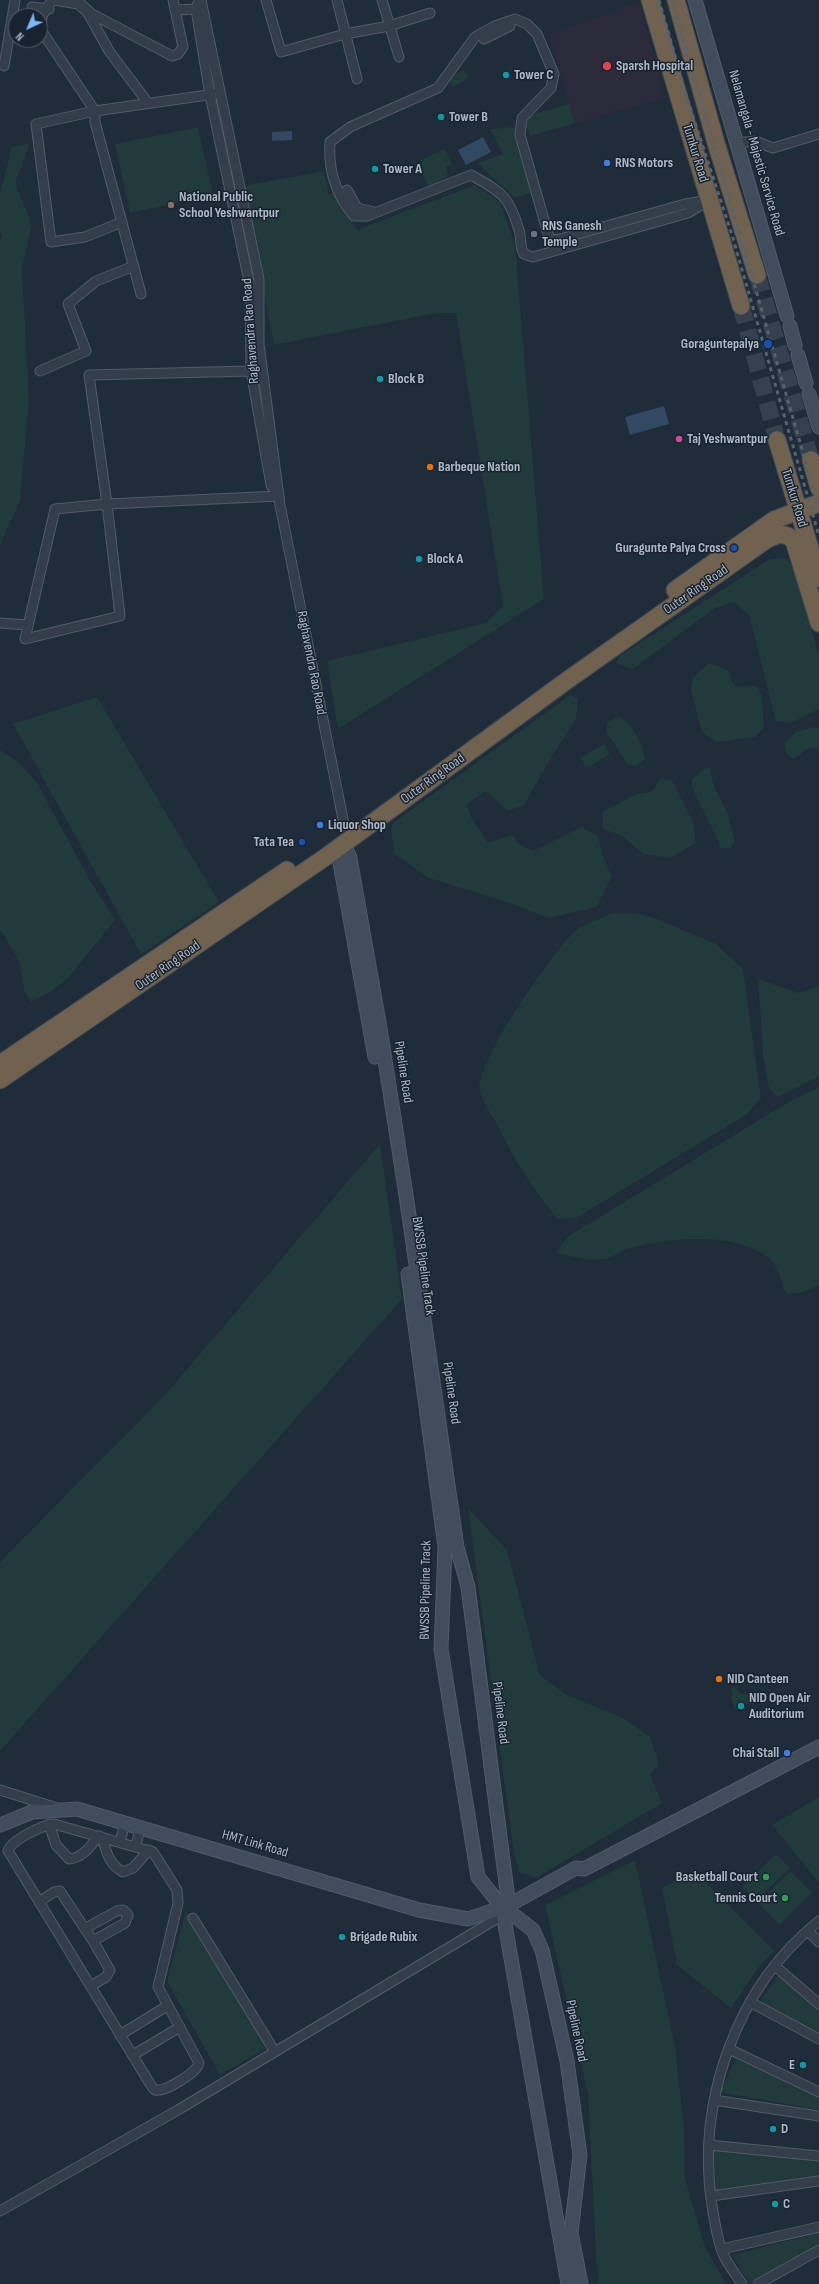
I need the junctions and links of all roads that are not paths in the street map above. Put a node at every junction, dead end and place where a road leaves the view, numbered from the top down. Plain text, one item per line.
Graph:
1 (15, 0) edge
2 (55, 0) edge
3 (174, 0) edge
4 (200, 0) edge
5 (266, 0) edge
6 (337, 0) edge
7 (382, 0) edge
8 (650, 0) edge
9 (676, 0) edge
10 (695, 0) edge
11 (73, 1) edge
12 (50, 4) edge
13 (32, 8) dead end
14 (196, 9) junction
15 (175, 10) junction
16 (430, 13) dead end
17 (520, 21) junction
18 (389, 26) junction
19 (345, 34) junction
20 (479, 41) dead end
21 (398, 57) dead end
22 (4, 66) dead end
23 (357, 79) dead end
24 (221, 94) junction
25 (210, 95) junction
26 (148, 103) junction
27 (95, 111) junction
28 (819, 134) edge
29 (737, 143) junction
30 (347, 190) dead end
31 (710, 200) junction
32 (379, 212) junction
33 (122, 222) junction
34 (560, 239) junction
35 (562, 250) junction
36 (134, 266) junction
37 (757, 275) tunnel mouth
38 (141, 294) dead end
39 (741, 306) tunnel mouth
40 (40, 371) dead end
41 (251, 371) junction
42 (819, 427) edge
43 (777, 440) tunnel mouth
44 (811, 460) tunnel mouth
45 (819, 488) edge
46 (279, 496) junction
47 (819, 503) edge
48 (107, 504) junction
49 (799, 512) junction
50 (819, 578) edge
51 (0, 623) edge
52 (819, 623) edge
53 (28, 626) junction
54 (344, 837) junction
55 (350, 893) junction
56 (0, 1064) edge
57 (0, 1080) edge
58 (397, 1192) joint
59 (819, 1747) edge
60 (0, 1790) edge
61 (62, 1810) junction
62 (125, 1823) junction
63 (48, 1824) junction
64 (0, 1825) edge
65 (140, 1828) junction
66 (100, 1836) junction
67 (120, 1842) junction
68 (136, 1846) junction
69 (149, 1850) junction
70 (39, 1902) junction
71 (506, 1910) junction
72 (193, 1918) dead end
73 (819, 1921) edge
74 (86, 1928) junction
75 (808, 1931) junction
76 (93, 1941) junction
77 (819, 1942) edge
78 (775, 1966) junction
79 (91, 1986) junction
80 (750, 2002) junction
81 (819, 2004) edge
82 (167, 2006) junction
83 (180, 2027) junction
84 (120, 2035) junction
85 (819, 2039) edge
86 (729, 2048) junction
87 (275, 2052) junction
88 (133, 2055) junction
89 (819, 2092) edge
90 (714, 2100) junction
91 (819, 2116) edge
92 (709, 2145) junction
93 (819, 2156) edge
94 (819, 2180) edge
95 (711, 2196) junction
96 (0, 2211) edge
97 (819, 2227) edge
98 (722, 2249) junction
99 (819, 2250) edge
100 (568, 2284) edge
101 (582, 2284) edge
102 (742, 2284) edge
103 (758, 2284) edge

1 - 22 street
2 - 11 street
3 - 15 street
4 - 14 street, Raghavendra Rao Road
4 - 24 street, Raghavendra Rao Road
5 - 19 street
6 - 19 street
7 - 18 street
8 - 31 highway, Tumkur Road
9 - 37 highway, Tumkur Road
10 - 29 main road, Nelamangala - Majestic Service Road
11 - 15 street
11 - 26 street
12 - 13 street
12 - 27 street
14 - 15 street
14 - 25 street, Raghavendra Rao Road
16 - 18 street
17 - 20 street
17 - 32 street
17 - 34 street
18 - 19 street
18 - 21 street
19 - 23 street
24 - 25 street
24 - 46 street, Raghavendra Rao Road
25 - 26 street
25 - 41 street, Raghavendra Rao Road
26 - 27 street
27 - 33 street
27 - 33 street
28 - 29 street
29 - 42 main road, Nelamangala - Majestic Service Road
30 - 32 street
31 - 34 street
31 - 35 street
31 - 39 highway, Tumkur Road
32 - 35 street
33 - 36 street
34 - 35 street
36 - 38 street
36 - 40 street
41 - 46 street, Raghavendra Rao Road
41 - 48 street
43 - 49 highway, Tumkur Road
44 - 45 highway, Tumkur Road
46 - 48 street
46 - 54 street, Raghavendra Rao Road
47 - 49 highway, Outer Ring Road
48 - 53 street
48 - 53 street
49 - 50 highway, Tumkur Road
49 - 54 highway, Outer Ring Road
51 - 53 street
52 - 54 highway, Outer Ring Road
54 - 55 main road, Pipeline Road
54 - 56 highway, Outer Ring Road
54 - 57 highway, Outer Ring Road
55 - 58 main road, Pipeline Road
55 - 71 main road, Pipeline Road
58 - 71 main road, BWSSB Pipeline Track
59 - 71 main road, HMT Link Road
60 - 61 street
61 - 62 main road, HMT Link Road
61 - 64 main road, HMT Link Road
62 - 65 main road, HMT Link Road
62 - 67 street
63 - 66 street
63 - 66 street
63 - 70 street
65 - 68 street
65 - 71 main road, HMT Link Road
66 - 67 street
66 - 69 street
67 - 68 street
68 - 69 street
69 - 82 street
70 - 74 street
70 - 79 street
71 - 87 street
71 - 100 main road, Pipeline Road
71 - 101 main road, Pipeline Road
72 - 87 street
73 - 75 street
74 - 76 street
74 - 76 street
75 - 77 street
75 - 78 street
76 - 79 street
78 - 80 street
78 - 81 street
79 - 84 street
80 - 85 street
80 - 86 street
82 - 83 street
82 - 84 street
83 - 88 street
83 - 88 street
84 - 88 street
86 - 89 street
86 - 90 street
87 - 96 street
90 - 91 street
90 - 92 street
92 - 93 street
92 - 95 street
94 - 95 street
95 - 98 street
97 - 98 street
98 - 102 street
99 - 103 street

